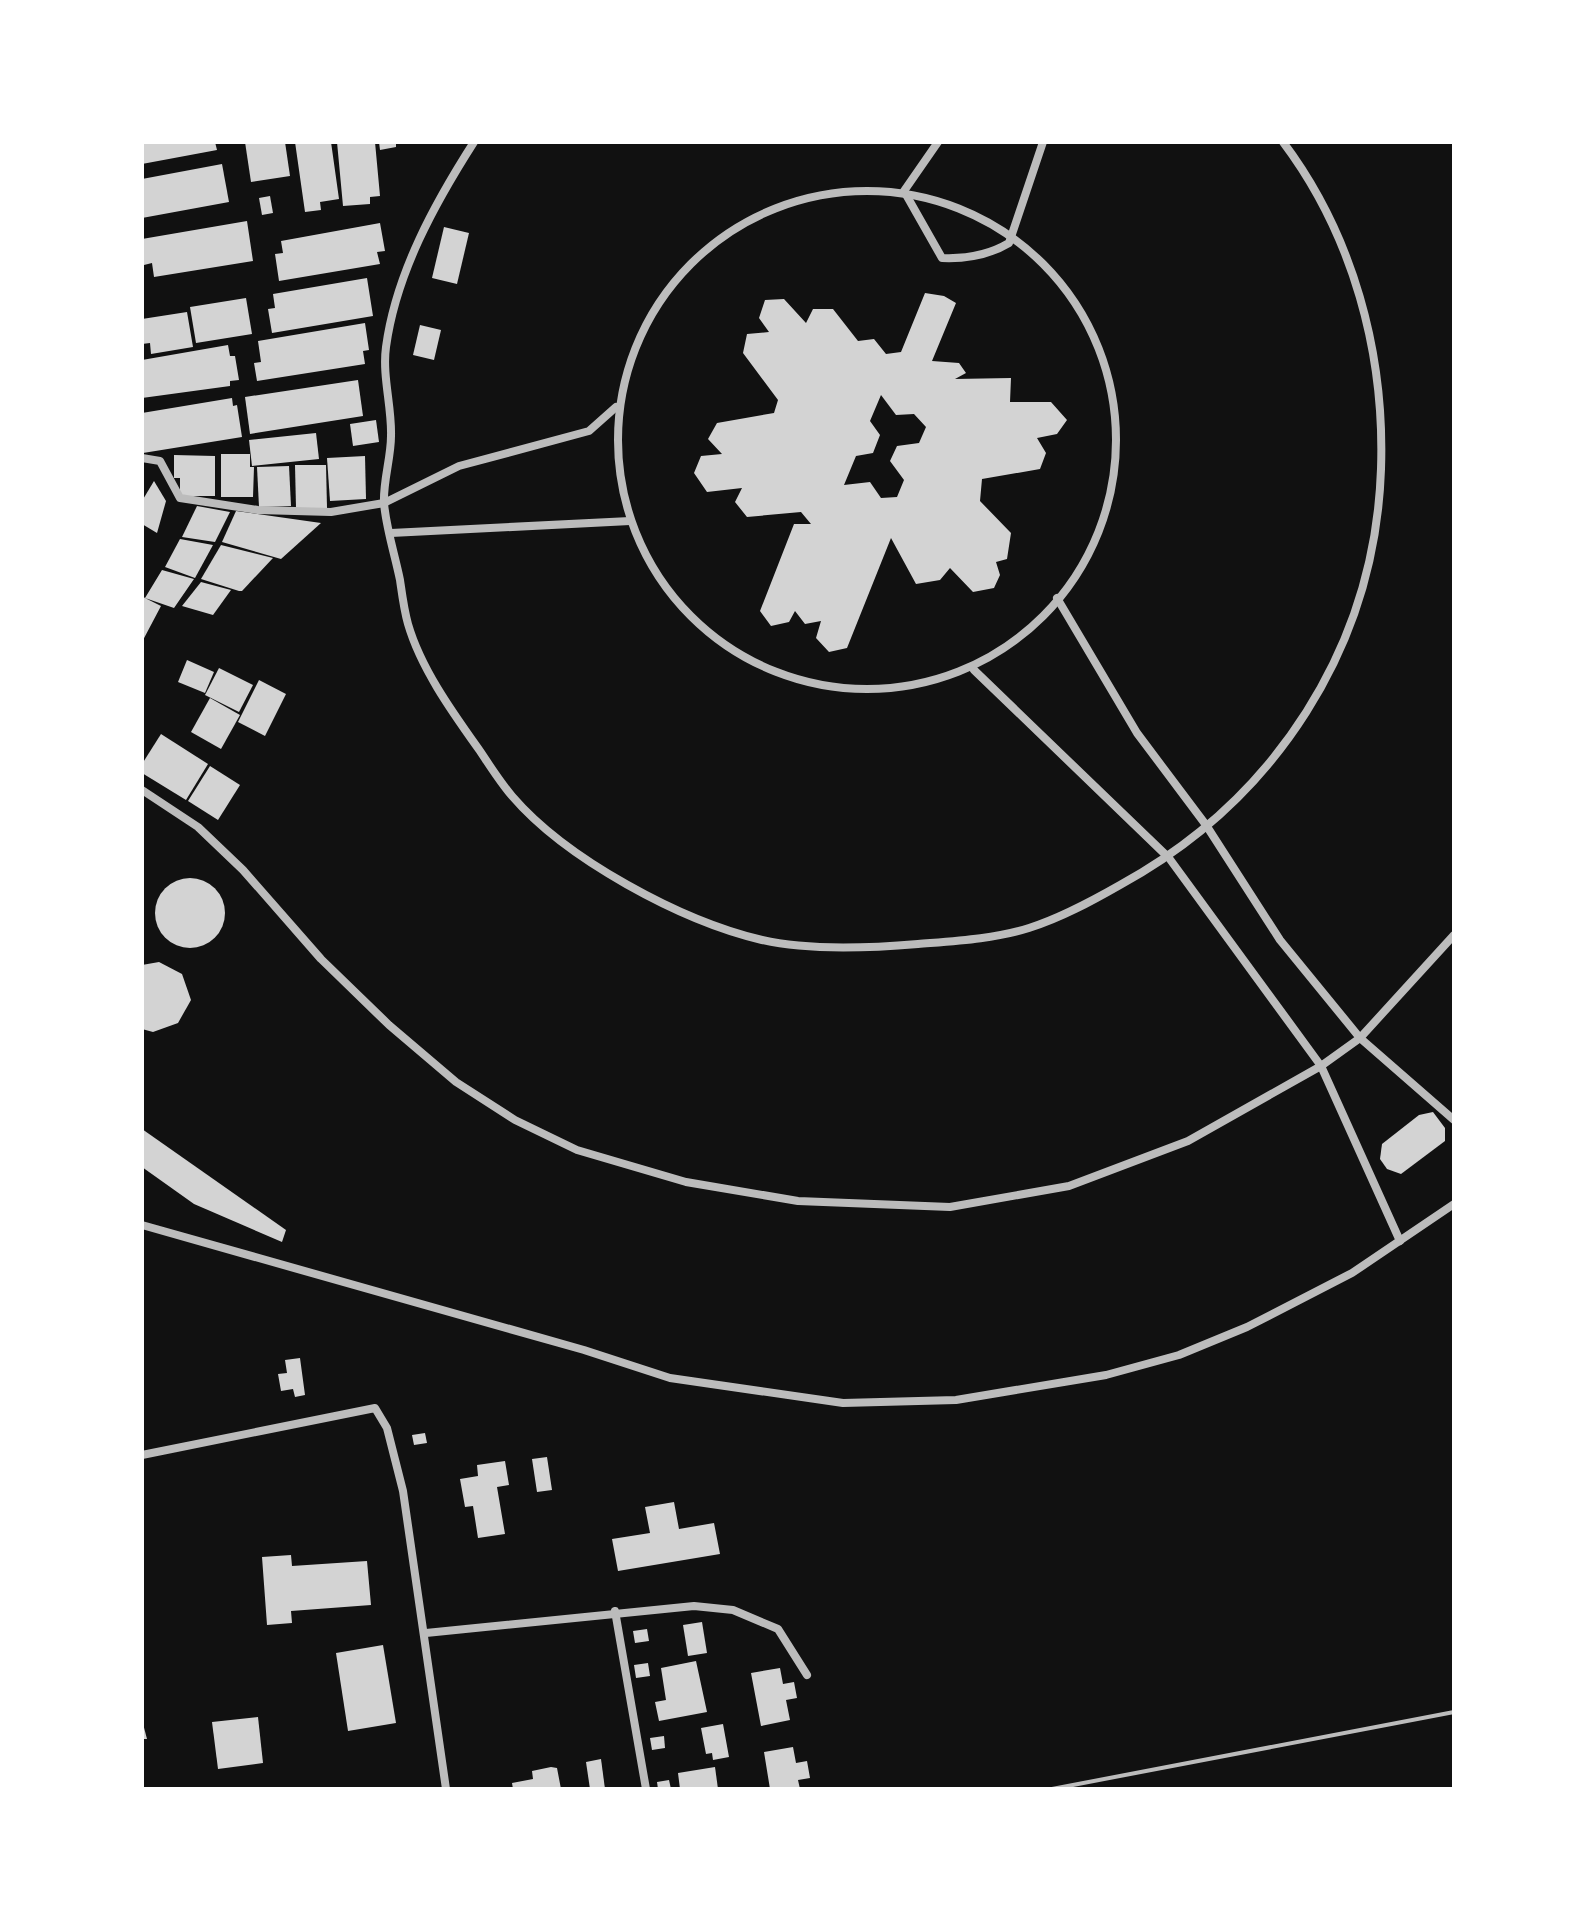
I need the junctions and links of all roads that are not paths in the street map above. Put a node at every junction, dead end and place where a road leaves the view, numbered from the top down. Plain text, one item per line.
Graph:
1 (474, 142) edge
2 (938, 142) edge
3 (1043, 142) edge
4 (1283, 142) edge
5 (904, 191) junction
6 (1012, 235) junction
7 (616, 407) junction
8 (142, 458) edge
9 (384, 503) junction
10 (630, 521) junction
11 (391, 533) junction
12 (1057, 598) junction
13 (974, 670) junction
14 (142, 790) edge
15 (1206, 825) junction
16 (1169, 858) junction
17 (1454, 935) edge
18 (1360, 1038) junction
19 (1321, 1066) junction
20 (1454, 1120) edge
21 (1454, 1204) edge
22 (142, 1225) edge
23 (1400, 1241) junction
24 (142, 1455) edge
25 (615, 1611) junction
26 (426, 1633) junction
27 (807, 1675) dead end
28 (1454, 1712) edge
29 (446, 1789) edge
30 (646, 1789) edge
31 (1052, 1789) edge

1 - 9 street
2 - 5 street
3 - 6 street
4 - 15 street
5 - 6 street
5 - 6 street
5 - 7 street
6 - 12 street
7 - 9 street
7 - 10 street
8 - 9 street
9 - 11 street
10 - 11 street
10 - 13 street
11 - 16 street
12 - 13 street
12 - 15 street
13 - 16 street
14 - 19 street
15 - 16 street
15 - 18 street
16 - 19 street
17 - 18 street
18 - 19 street
18 - 20 street
19 - 23 street
21 - 23 street
22 - 23 street
24 - 26 street
25 - 26 street
25 - 27 street
25 - 30 street
26 - 29 street
28 - 31 lane

